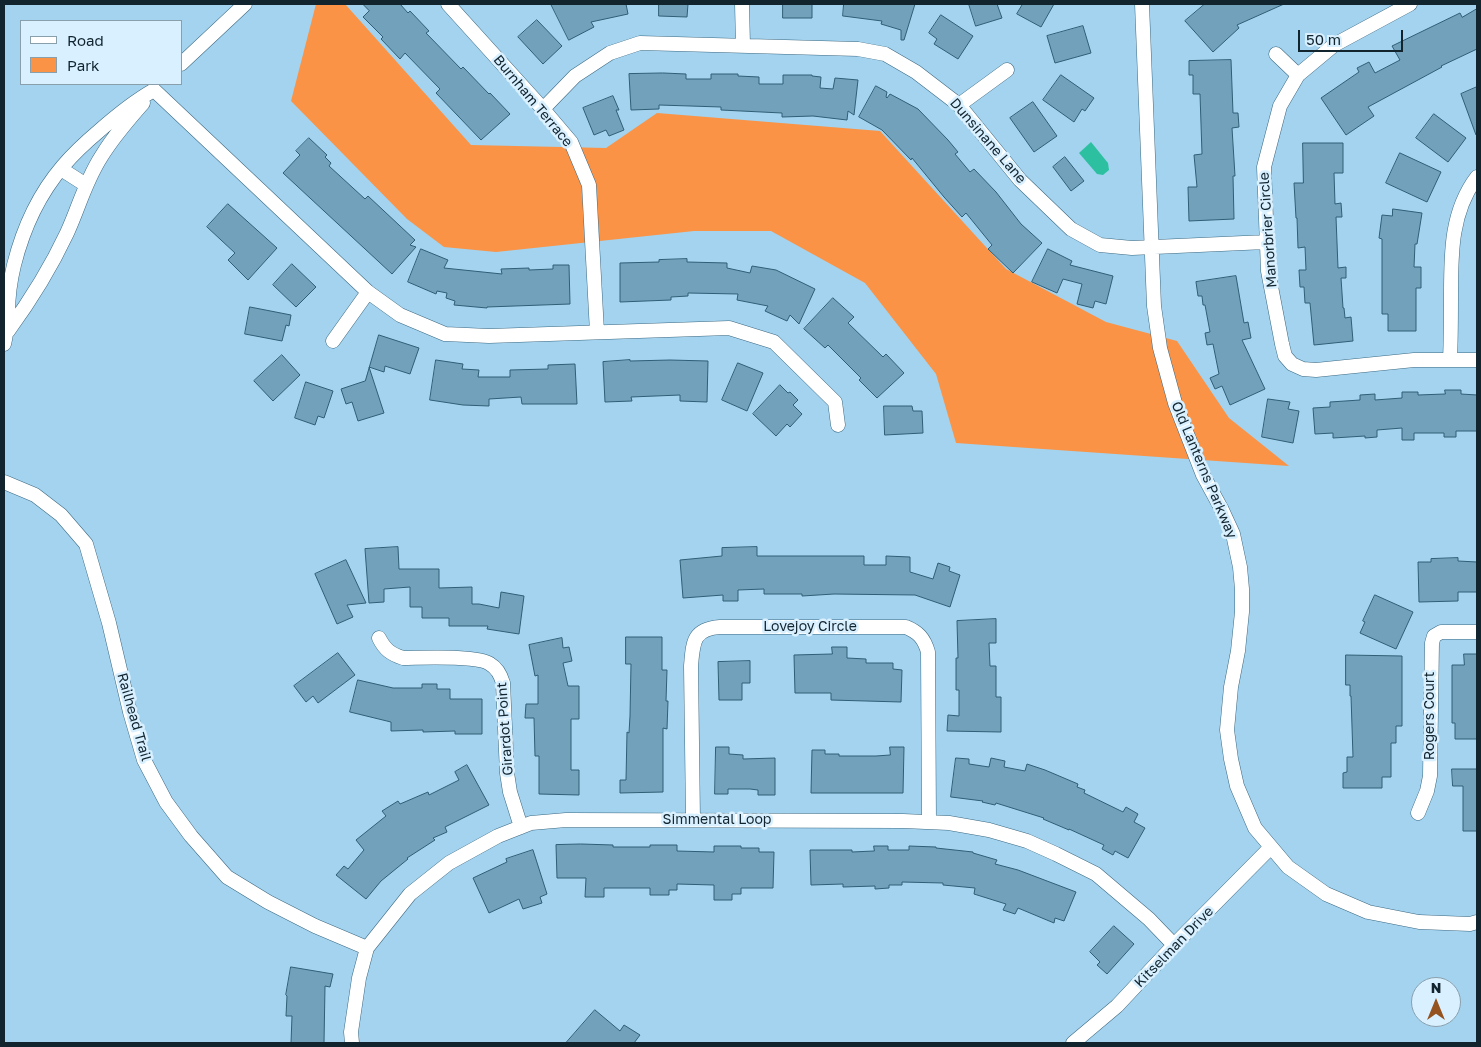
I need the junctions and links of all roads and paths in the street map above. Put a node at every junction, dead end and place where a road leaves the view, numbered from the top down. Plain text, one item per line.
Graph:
1 (245, 4) edge
2 (448, 4) edge
3 (742, 4) edge
4 (1142, 4) edge
5 (1410, 4) edge
6 (743, 45) junction
7 (1276, 54) dead end
8 (182, 63) edge
9 (1008, 70) dead end
10 (1298, 75) junction
11 (157, 87) edge
12 (959, 105) junction
13 (544, 109) junction
14 (60, 169) junction
15 (1477, 176) edge
16 (86, 185) junction
17 (1266, 242) junction
18 (1151, 247) junction
19 (368, 292) junction
20 (597, 332) junction
21 (6, 337) edge
22 (333, 341) dead end
23 (1450, 360) junction
24 (1477, 360) edge
25 (838, 426) dead end
26 (4, 482) edge
27 (1477, 632) edge
28 (379, 638) dead end
29 (1418, 813) dead end
30 (693, 820) junction
31 (929, 822) junction
32 (521, 827) junction
33 (1271, 847) junction
34 (1477, 922) edge
35 (1174, 945) junction
36 (367, 948) junction
37 (352, 1043) edge
38 (1073, 1043) edge

1 - 8 street
2 - 13 street, Burnham Terrace
3 - 6 street
4 - 18 street, Old Lanterns Parkway
5 - 10 street, Manorbrier Circle
6 - 12 street, Dunsinane Lane
6 - 13 street, Dunsinane Lane
7 - 10 street
9 - 12 street
10 - 17 street, Manorbrier Circle
11 - 14 street
11 - 16 street
11 - 19 street
12 - 18 street, Dunsinane Lane
13 - 20 street, Burnham Terrace
14 - 16 street
14 - 21 street
15 - 23 street
16 - 21 street
17 - 18 street, Dunsinane Lane
17 - 23 street, Manorbrier Circle
18 - 33 street, Old Lanterns Parkway
19 - 20 street
19 - 22 street
20 - 25 street
23 - 24 street, Manorbrier Circle
26 - 36 street, Railhead Trail
27 - 29 street, Rogers Court
28 - 32 street, Girardot Point
30 - 31 street, Simmental Loop
30 - 31 street, Lovejoy Circle
30 - 32 street, Simmental Loop
31 - 35 street, Simmental Loop
32 - 36 street, Simmental Loop
33 - 34 street, Old Lanterns Parkway
33 - 35 street, Kitselman Drive
35 - 38 street, Kitselman Drive
36 - 37 street, Simmental Loop

